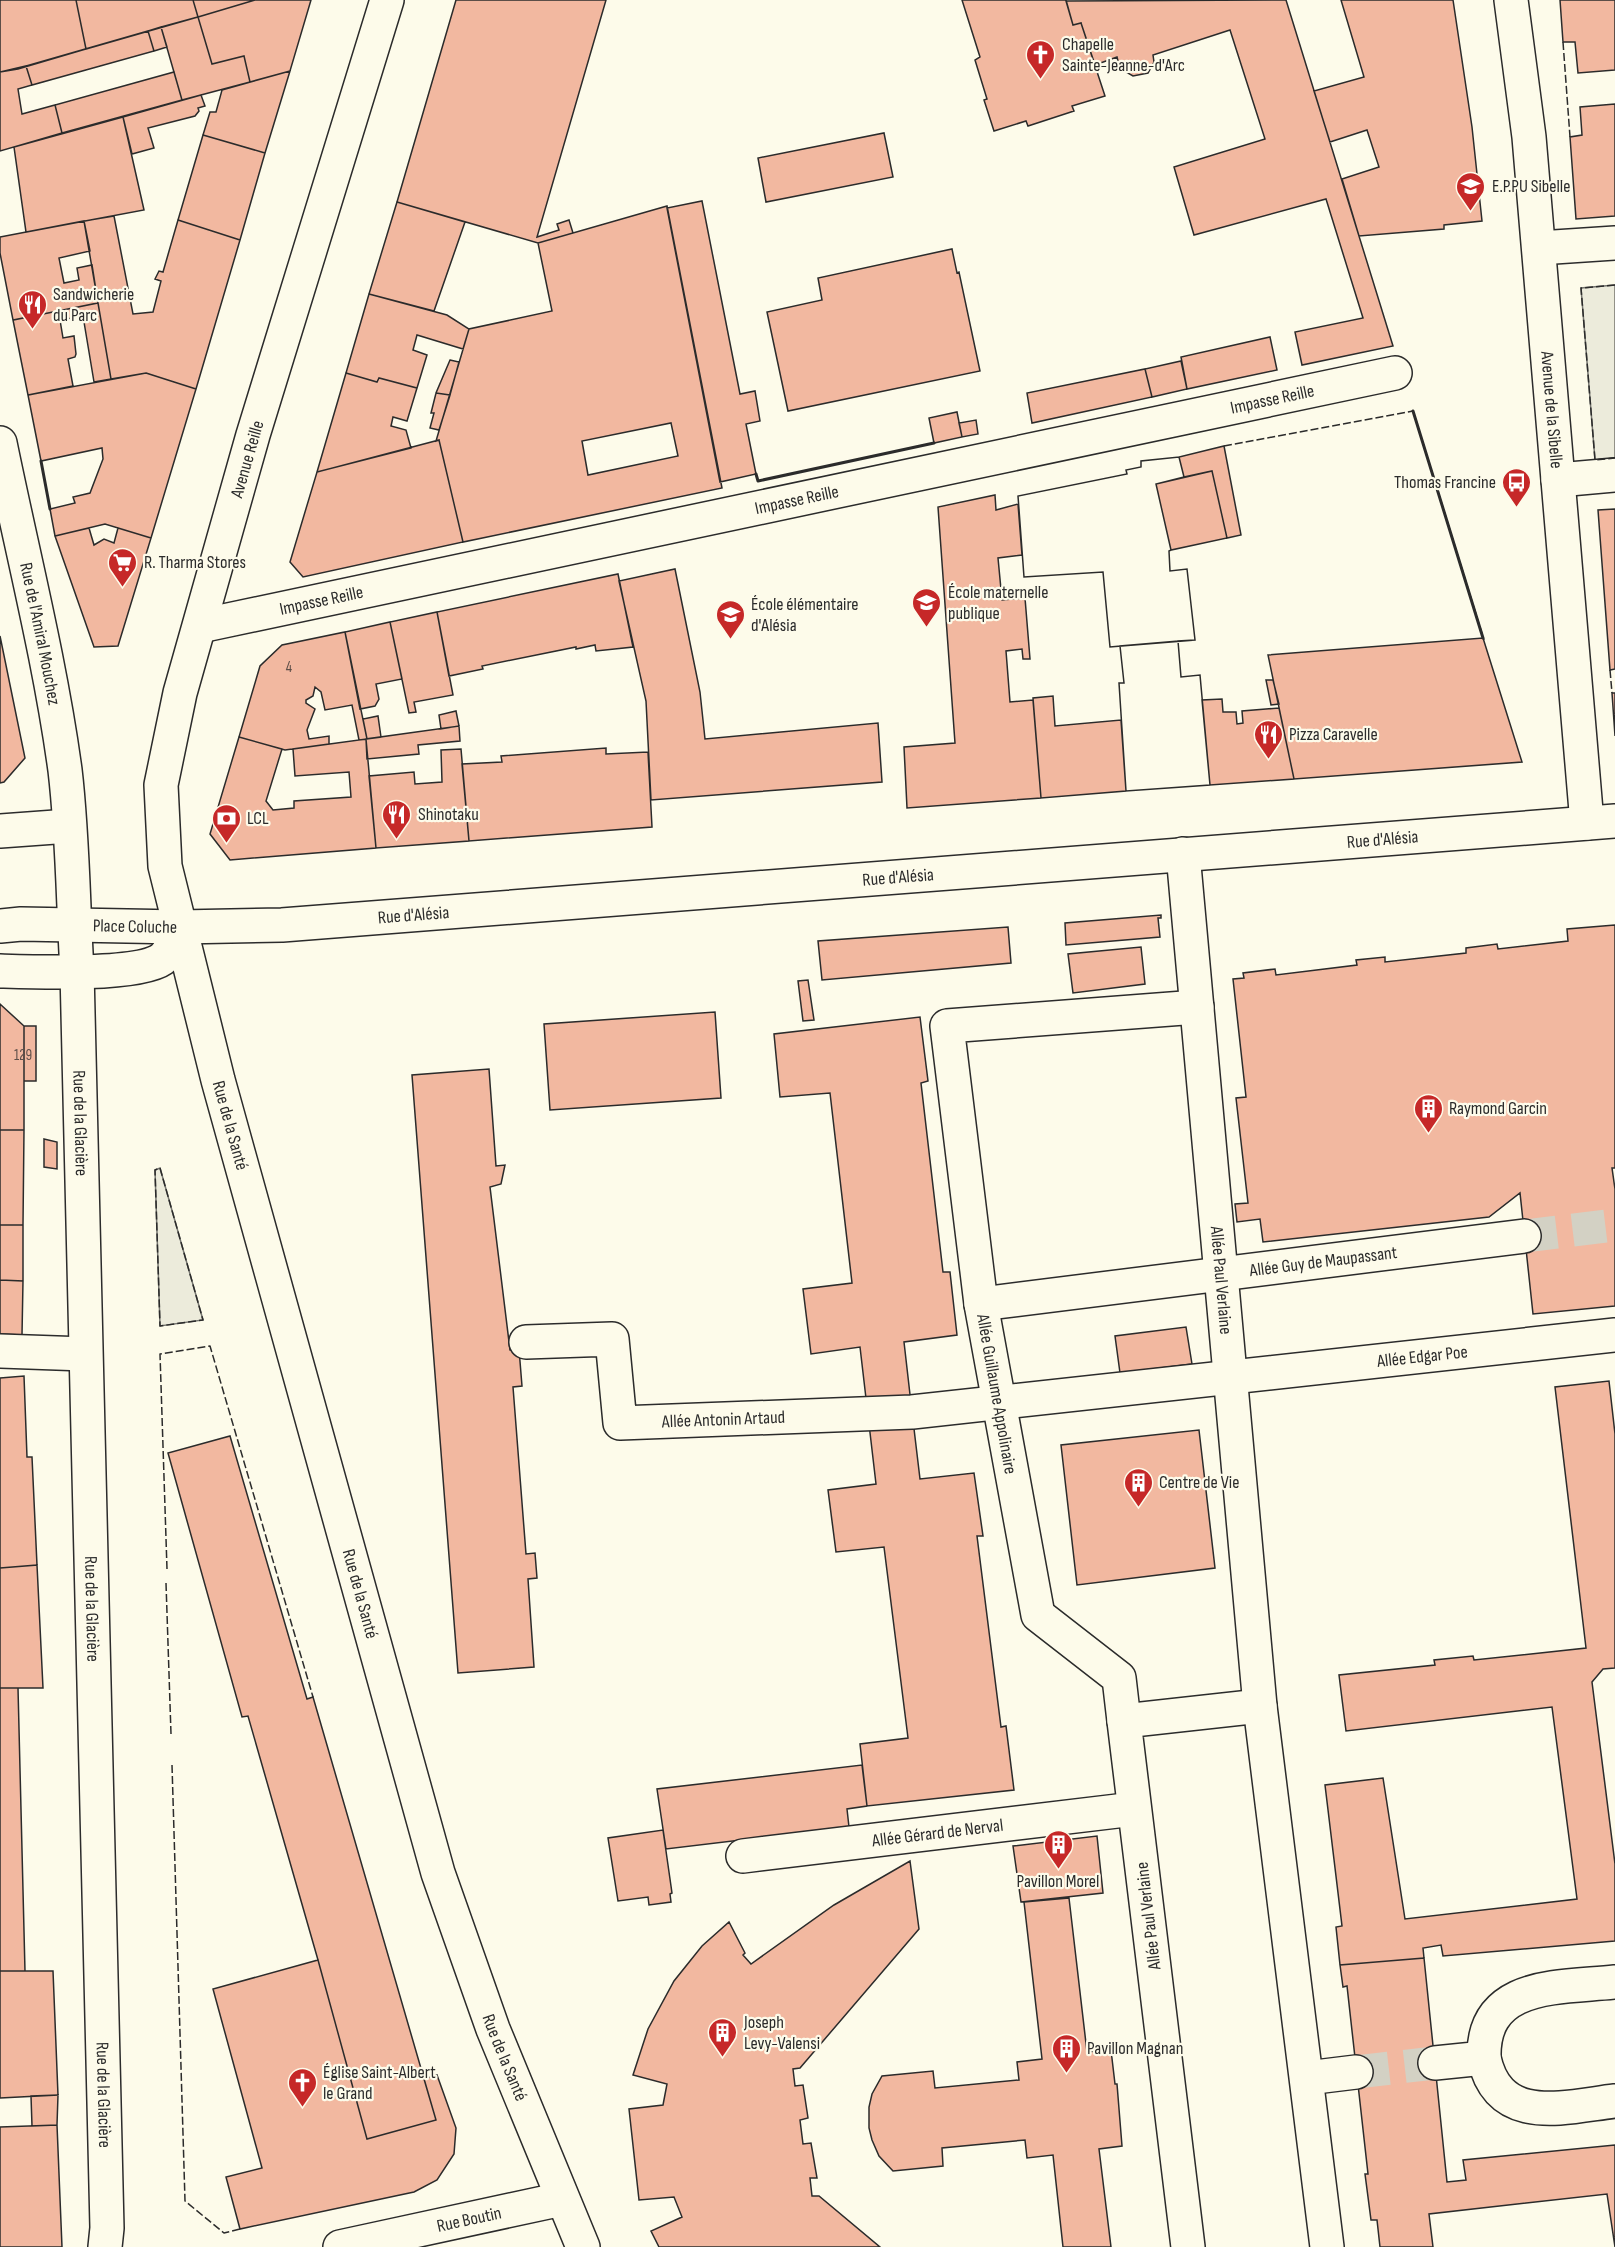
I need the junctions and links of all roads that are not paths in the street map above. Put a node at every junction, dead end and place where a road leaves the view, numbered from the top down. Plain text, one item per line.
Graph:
1 (387, 0) edge
2 (1511, 0) edge
3 (1615, 243) edge
4 (1539, 248) junction
5 (1395, 373) dead end
6 (0, 443) edge
7 (1615, 475) edge
8 (1557, 480) junction
9 (200, 626) junction
10 (1601, 822) edge
11 (69, 826) junction
12 (0, 831) edge
13 (1183, 854) junction
14 (0, 926) edge
15 (74, 926) junction
16 (180, 927) junction
17 (0, 971) edge
18 (77, 971) junction
19 (1197, 1007) junction
20 (1524, 1236) tunnel mouth
21 (1222, 1275) junction
22 (981, 1304) junction
23 (1615, 1335) edge
24 (526, 1342) dead end
25 (0, 1352) edge
26 (86, 1353) junction
27 (1232, 1377) junction
28 (998, 1402) junction
29 (1260, 1706) junction
30 (1124, 1721) junction
31 (1134, 1809) junction
32 (743, 1856) dead end
33 (1615, 1982) edge
34 (1484, 2058) junction
35 (1435, 2063) tunnel mouth
36 (1356, 2072) tunnel mouth
37 (1307, 2078) junction
38 (1615, 2101) edge
39 (562, 2199) junction
40 (105, 2247) edge
41 (340, 2247) edge
42 (583, 2247) edge
43 (1188, 2247) edge
44 (1327, 2247) edge

1 - 9 street, Avenue Reille
2 - 4 street, Avenue de la Sibelle
3 - 4 street
4 - 8 street, Avenue de la Sibelle
5 - 9 street, Impasse Reille
6 - 11 street, Rue de l'Amiral Mouchez
7 - 8 street
8 - 10 street, Avenue de la Sibelle
9 - 16 street, Avenue Reille
10 - 13 street, Rue d'Alésia
11 - 12 street
11 - 15 street, Place Coluche
13 - 16 street, Rue d'Alésia
13 - 19 street, Allée Paul Verlaine
14 - 15 street, Place Coluche
15 - 16 street, Place Coluche
15 - 18 street, Place Coluche
16 - 18 street, Place Coluche
16 - 39 street, Rue de la Santé
17 - 18 street, Place Coluche
18 - 26 street, Rue de la Glacière
19 - 21 street, Allée Paul Verlaine
19 - 22 street, Allée Guillaume Appolinaire
20 - 21 street, Allée Guy de Maupassant
21 - 22 street, Allée Guy de Maupassant
21 - 27 street, Allée Paul Verlaine
22 - 28 street, Allée Guillaume Appolinaire
23 - 27 street, Allée Edgar Poe
24 - 28 street, Allée Antonin Artaud
25 - 26 street
26 - 40 street, Rue de la Glacière
27 - 28 street, Allée Edgar Poe
27 - 29 street, Allée Paul Verlaine
28 - 30 street, Allée Guillaume Appolinaire
29 - 30 street
29 - 37 street, Allée Paul Verlaine
30 - 31 street, Allée Paul Verlaine
31 - 32 street, Allée Gérard de Nerval
31 - 43 street, Allée Paul Verlaine
33 - 34 street
34 - 35 street
34 - 38 street
36 - 37 street
37 - 44 street, Allée Paul Verlaine
39 - 41 street, Rue Boutin
39 - 42 street, Rue de la Santé

